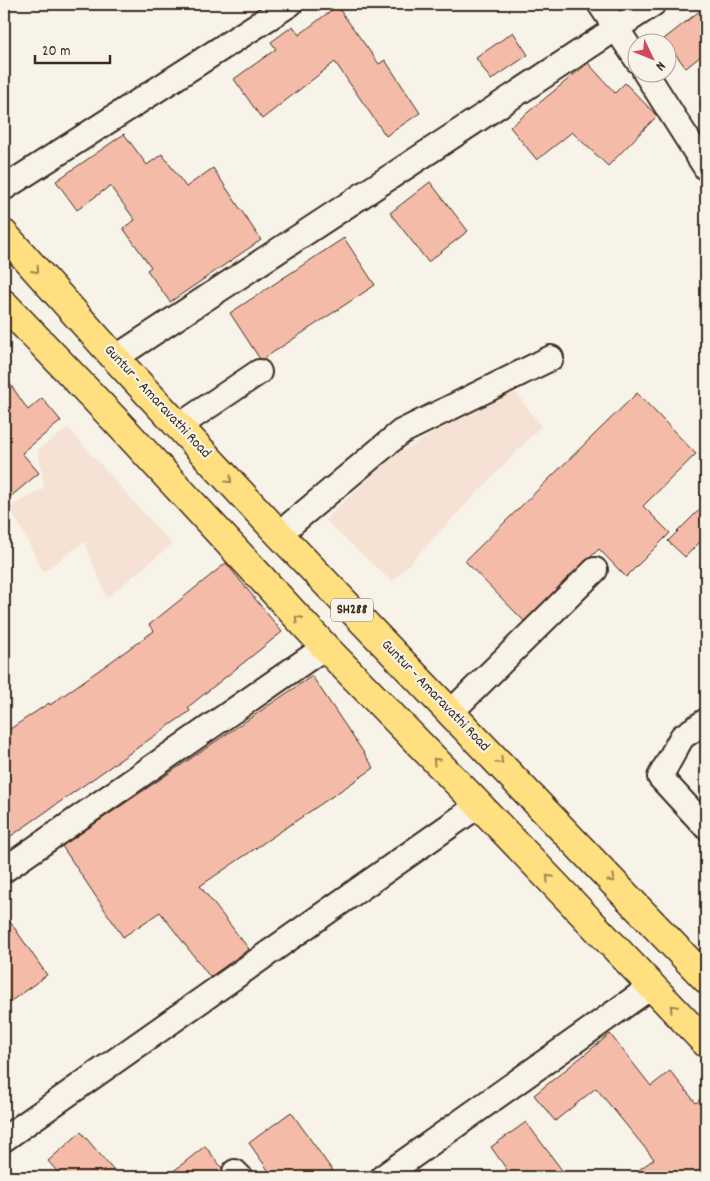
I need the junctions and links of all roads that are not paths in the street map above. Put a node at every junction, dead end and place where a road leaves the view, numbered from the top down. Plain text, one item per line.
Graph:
1 (290, 4) edge
2 (600, 4) edge
3 (653, 4) edge
4 (616, 28) junction
5 (628, 46) edge
6 (651, 82) edge
7 (706, 168) edge
8 (4, 188) edge
9 (4, 234) edge
10 (4, 304) edge
11 (115, 358) junction
12 (551, 358) dead end
13 (259, 372) dead end
14 (179, 426) junction
15 (279, 534) junction
16 (595, 570) dead end
17 (325, 647) junction
18 (452, 711) junction
19 (706, 721) edge
20 (480, 805) junction
21 (706, 827) edge
22 (4, 870) edge
23 (706, 979) edge
24 (652, 986) junction
25 (706, 1043) edge
26 (4, 1139) edge
27 (383, 1177) edge

1 - 8 street
2 - 4 street
3 - 4 street
4 - 5 street
4 - 11 street
6 - 7 street
9 -> 11 main road, Guntur - Amaravathi Road / SH288
17 -> 10 main road, SH288
11 - 14 main road, Guntur - Amaravathi Road / SH288
12 - 15 street
13 - 14 street
14 -> 15 main road, Guntur - Amaravathi Road / SH288
15 - 18 main road, Guntur - Amaravathi Road / SH288
16 - 18 street
20 -> 17 main road, SH288
17 - 22 street
18 -> 23 main road, Guntur - Amaravathi Road / SH288
19 - 21 street
24 -> 20 main road, SH288
20 - 26 street
25 -> 24 main road, SH288
24 - 27 street

